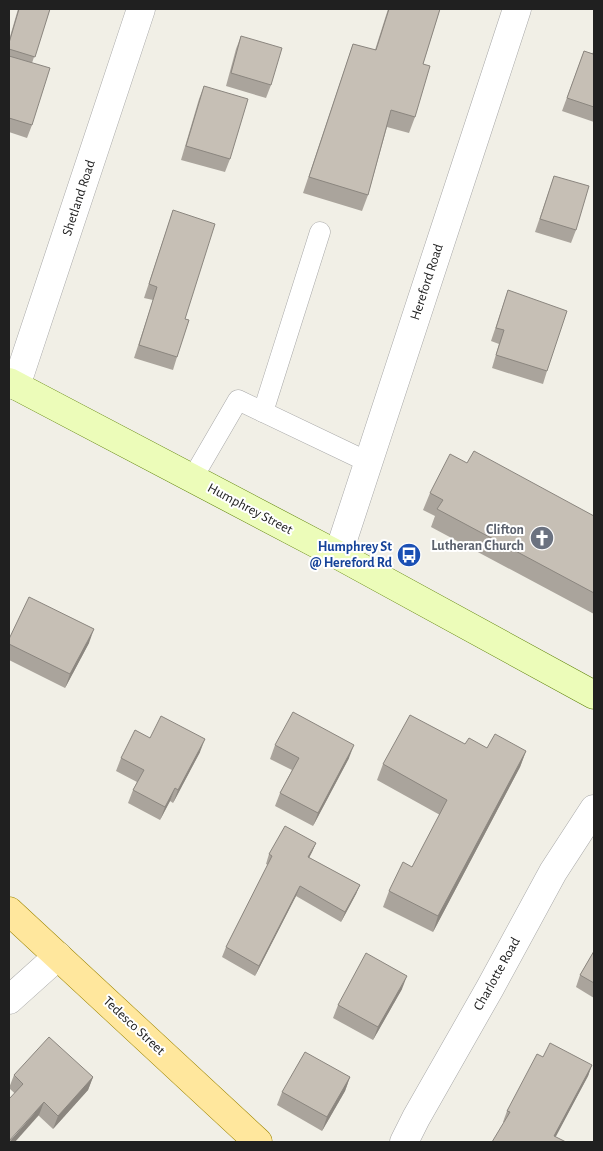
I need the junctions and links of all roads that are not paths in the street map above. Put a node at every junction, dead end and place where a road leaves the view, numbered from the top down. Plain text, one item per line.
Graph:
1 (141, 9) edge
2 (516, 9) edge
3 (320, 232) dead end
4 (13, 384) edge
5 (263, 412) junction
6 (368, 462) junction
7 (192, 479) junction
8 (338, 555) junction
9 (594, 695) edge
10 (594, 809) edge
11 (9, 911) edge
12 (58, 956) junction
13 (9, 1000) edge
14 (258, 1142) edge
15 (404, 1142) edge

1 - 4 street, Shetland Road
2 - 6 street, Hereford Road
3 - 5 lane
4 - 7 main road, Humphrey Street
5 - 6 lane
5 - 7 lane
6 - 8 street, Hereford Road
7 - 8 main road, Humphrey Street
8 - 9 main road, Humphrey Street
10 - 15 street, Charlotte Road
11 - 12 main road, Tedesco Street
12 - 13 street
12 - 14 main road, Tedesco Street

